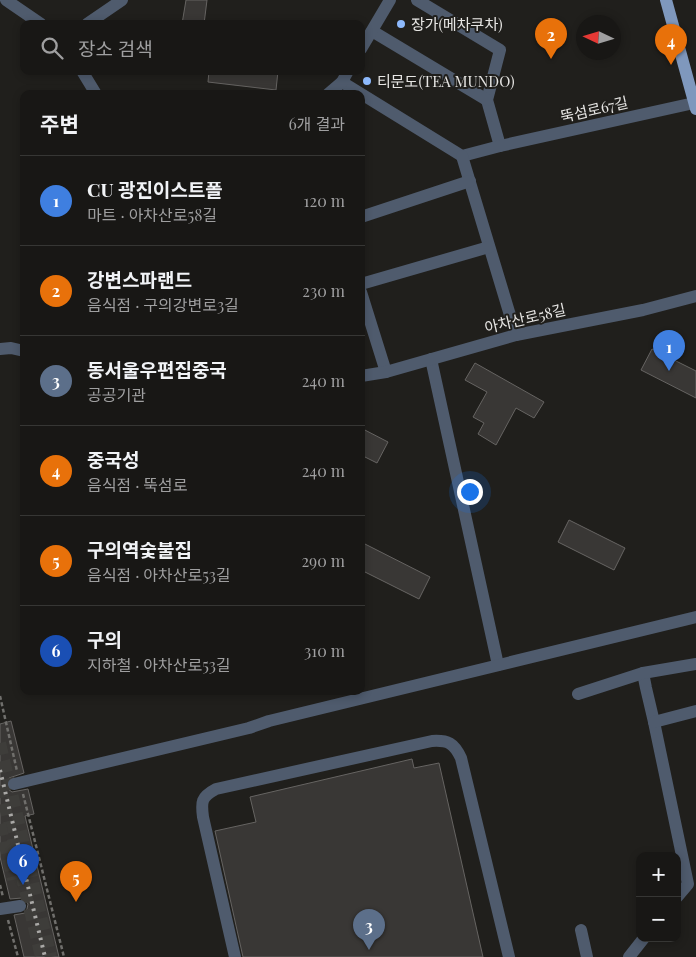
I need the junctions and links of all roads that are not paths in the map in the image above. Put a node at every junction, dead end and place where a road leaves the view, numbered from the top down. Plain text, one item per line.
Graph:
1 (6, 0) edge
2 (122, 0) edge
3 (390, 0) edge
4 (417, 0) edge
5 (666, 0) edge
6 (35, 20) edge
7 (93, 20) edge
8 (372, 31) junction
9 (365, 42) edge
10 (84, 75) edge
11 (345, 76) edge
12 (94, 90) edge
13 (332, 90) edge
14 (487, 100) junction
15 (695, 106) edge
16 (500, 146) junction
17 (462, 156) junction
18 (470, 181) junction
19 (365, 215) edge
20 (489, 247) junction
21 (365, 283) edge
22 (696, 296) edge
23 (365, 305) edge
24 (516, 335) junction
25 (0, 349) edge
26 (20, 350) edge
27 (431, 359) junction
28 (386, 372) junction
29 (365, 375) edge
30 (696, 617) edge
31 (696, 664) edge
32 (498, 665) junction
33 (643, 673) junction
34 (578, 694) dead end
35 (696, 711) edge
36 (654, 722) junction
37 (17, 784) road end
38 (681, 892) edge
39 (20, 906) dead end
40 (0, 909) edge
41 (581, 930) dead end
42 (641, 942) edge
43 (235, 957) edge
44 (509, 957) edge
45 (587, 957) edge
46 (629, 957) edge

1 - 6 street
2 - 7 street
3 - 8 street
4 - 14 street
5 - 15 main road
8 - 9 street
8 - 14 street
10 - 12 street
11 - 13 street
11 - 17 street
14 - 16 street
15 - 16 street, 뚝섬로67길
16 - 17 street, 뚝섬로67길
17 - 18 street
18 - 19 street
18 - 20 street
20 - 21 street
20 - 24 street
22 - 24 street, 아차산로58길
23 - 28 street
24 - 27 street, 아차산로58길
25 - 26 street
27 - 28 street, 아차산로58길
27 - 32 street
28 - 29 street, 아차산로58길
30 - 32 street
31 - 33 street
32 - 37 street
33 - 34 street
33 - 36 street
35 - 36 street
36 - 38 street
39 - 40 street
41 - 45 street
42 - 46 street
43 - 44 street

